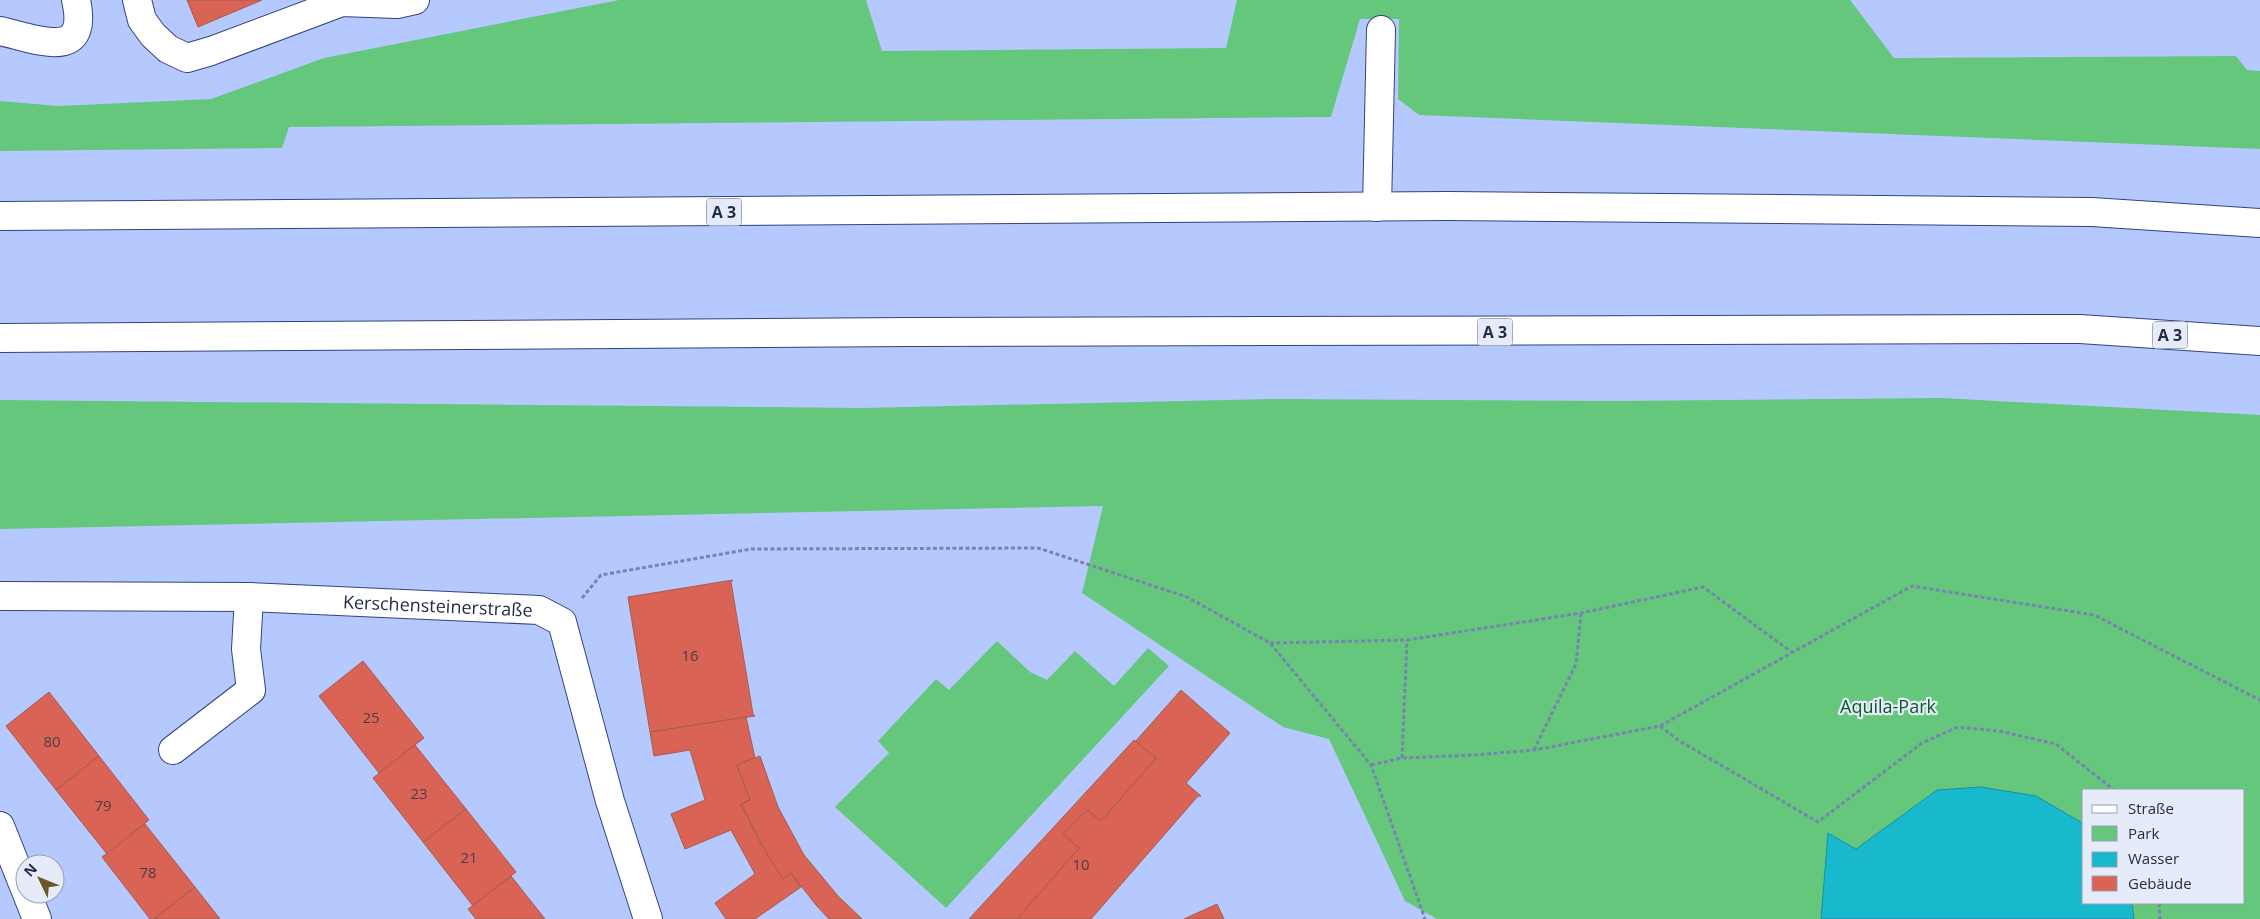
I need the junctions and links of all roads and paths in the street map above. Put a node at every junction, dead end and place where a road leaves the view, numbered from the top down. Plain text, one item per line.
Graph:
1 (76, 0) edge
2 (137, 0) edge
3 (415, 0) edge
4 (377, 2) edge
5 (1381, 30) dead end
6 (0, 31) edge
7 (1376, 207) junction
8 (0, 216) edge
9 (2260, 223) edge
10 (0, 338) edge
11 (2260, 341) edge
12 (0, 596) edge
13 (249, 597) junction
14 (1582, 613) junction
15 (562, 622) junction
16 (1406, 640) junction
17 (1270, 643) junction
18 (1793, 653) junction
19 (2260, 700) edge
20 (1660, 726) junction
21 (173, 750) dead end
22 (1534, 750) junction
23 (1402, 758) junction
24 (1371, 765) junction
25 (2113, 789) edge
26 (0, 826) edge
27 (15, 864) edge
28 (31, 904) edge
29 (2159, 904) edge
30 (37, 919) edge
31 (648, 919) edge
32 (1425, 919) edge
33 (2160, 919) edge

1 - 6 main road
2 - 4 main road
3 - 4 main road
5 - 7 main road
7 - 8 main road, A 3
7 - 9 main road, A 3
10 - 11 main road, A 3
12 - 13 main road, Kerschensteinerstraße
13 - 15 main road, Kerschensteinerstraße
13 - 21 main road
14 - 16 path
14 - 18 path
14 - 22 path
15 - 17 path
15 - 31 main road
16 - 17 path
16 - 23 path
17 - 24 path
18 - 19 path
18 - 20 path
20 - 22 path
20 - 25 path
22 - 23 path
23 - 24 path
24 - 32 path
26 - 27 main road
28 - 30 main road
29 - 33 path

